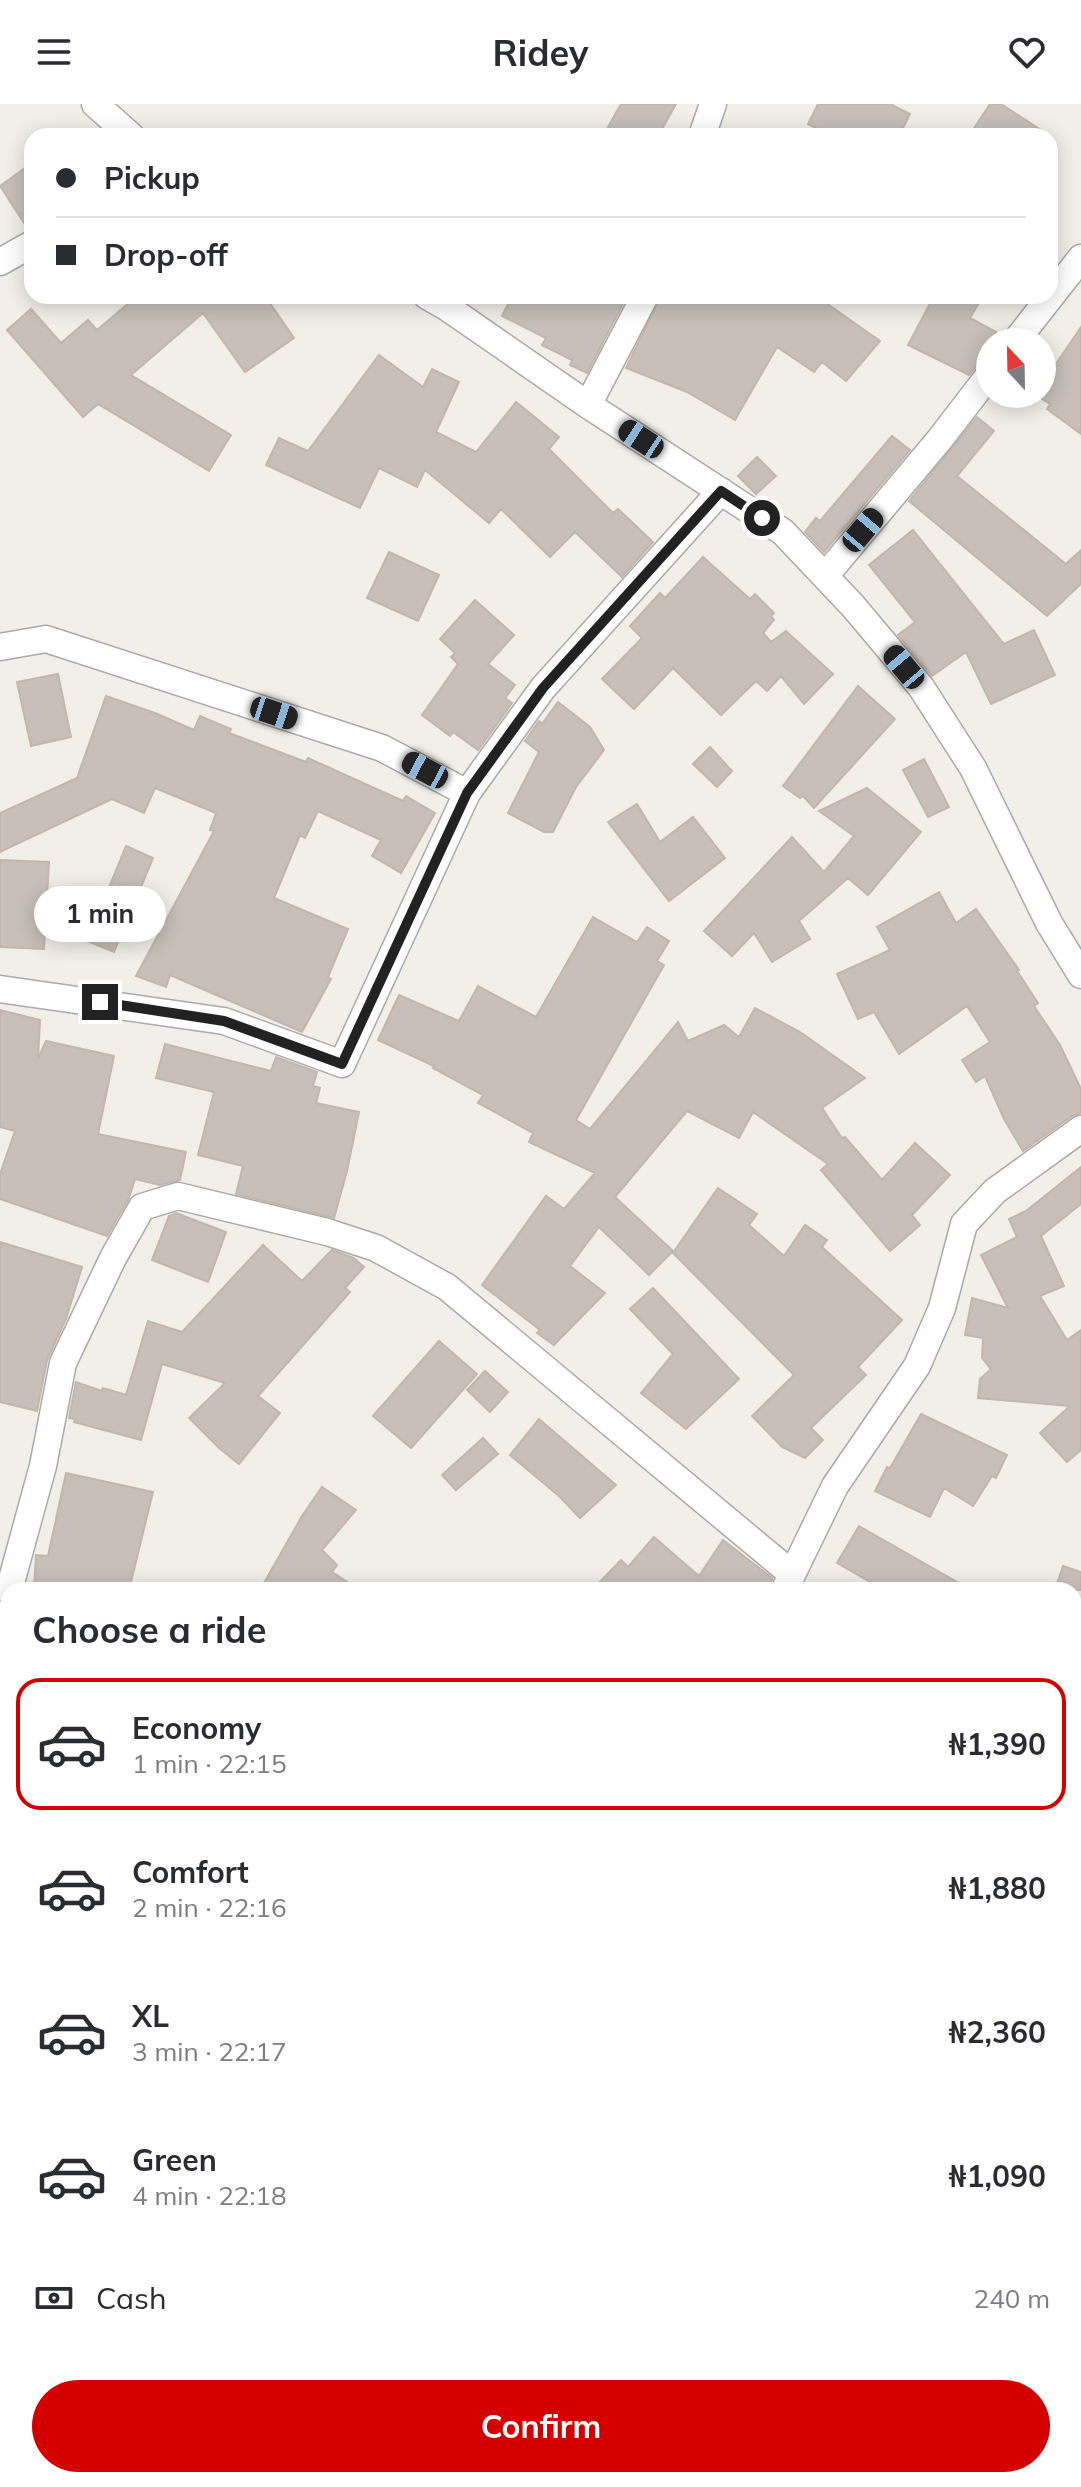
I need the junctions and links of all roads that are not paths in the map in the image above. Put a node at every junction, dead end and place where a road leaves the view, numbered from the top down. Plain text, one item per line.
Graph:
1 (95, 104) edge
2 (713, 104) edge
3 (122, 128) edge
4 (705, 128) edge
5 (24, 248) edge
6 (1081, 258) edge
7 (0, 262) edge
8 (1058, 287) edge
9 (441, 304) edge
10 (641, 304) edge
11 (1045, 304) edge
12 (1026, 328) edge
13 (976, 392) edge
14 (588, 405) junction
15 (721, 491) junction
16 (825, 576) junction
17 (0, 647) edge
18 (467, 793) junction
19 (1081, 975) edge
20 (0, 989) edge
21 (1081, 1129) edge
22 (11, 1582) edge
23 (788, 1582) edge

1 - 3 street
2 - 4 street
5 - 7 street
6 - 8 street
9 - 14 street
10 - 14 street
11 - 12 street
13 - 16 street
14 - 15 street
15 - 16 street
15 - 18 street
16 - 19 street
17 - 18 street
18 - 20 street
21 - 23 street
22 - 23 street

